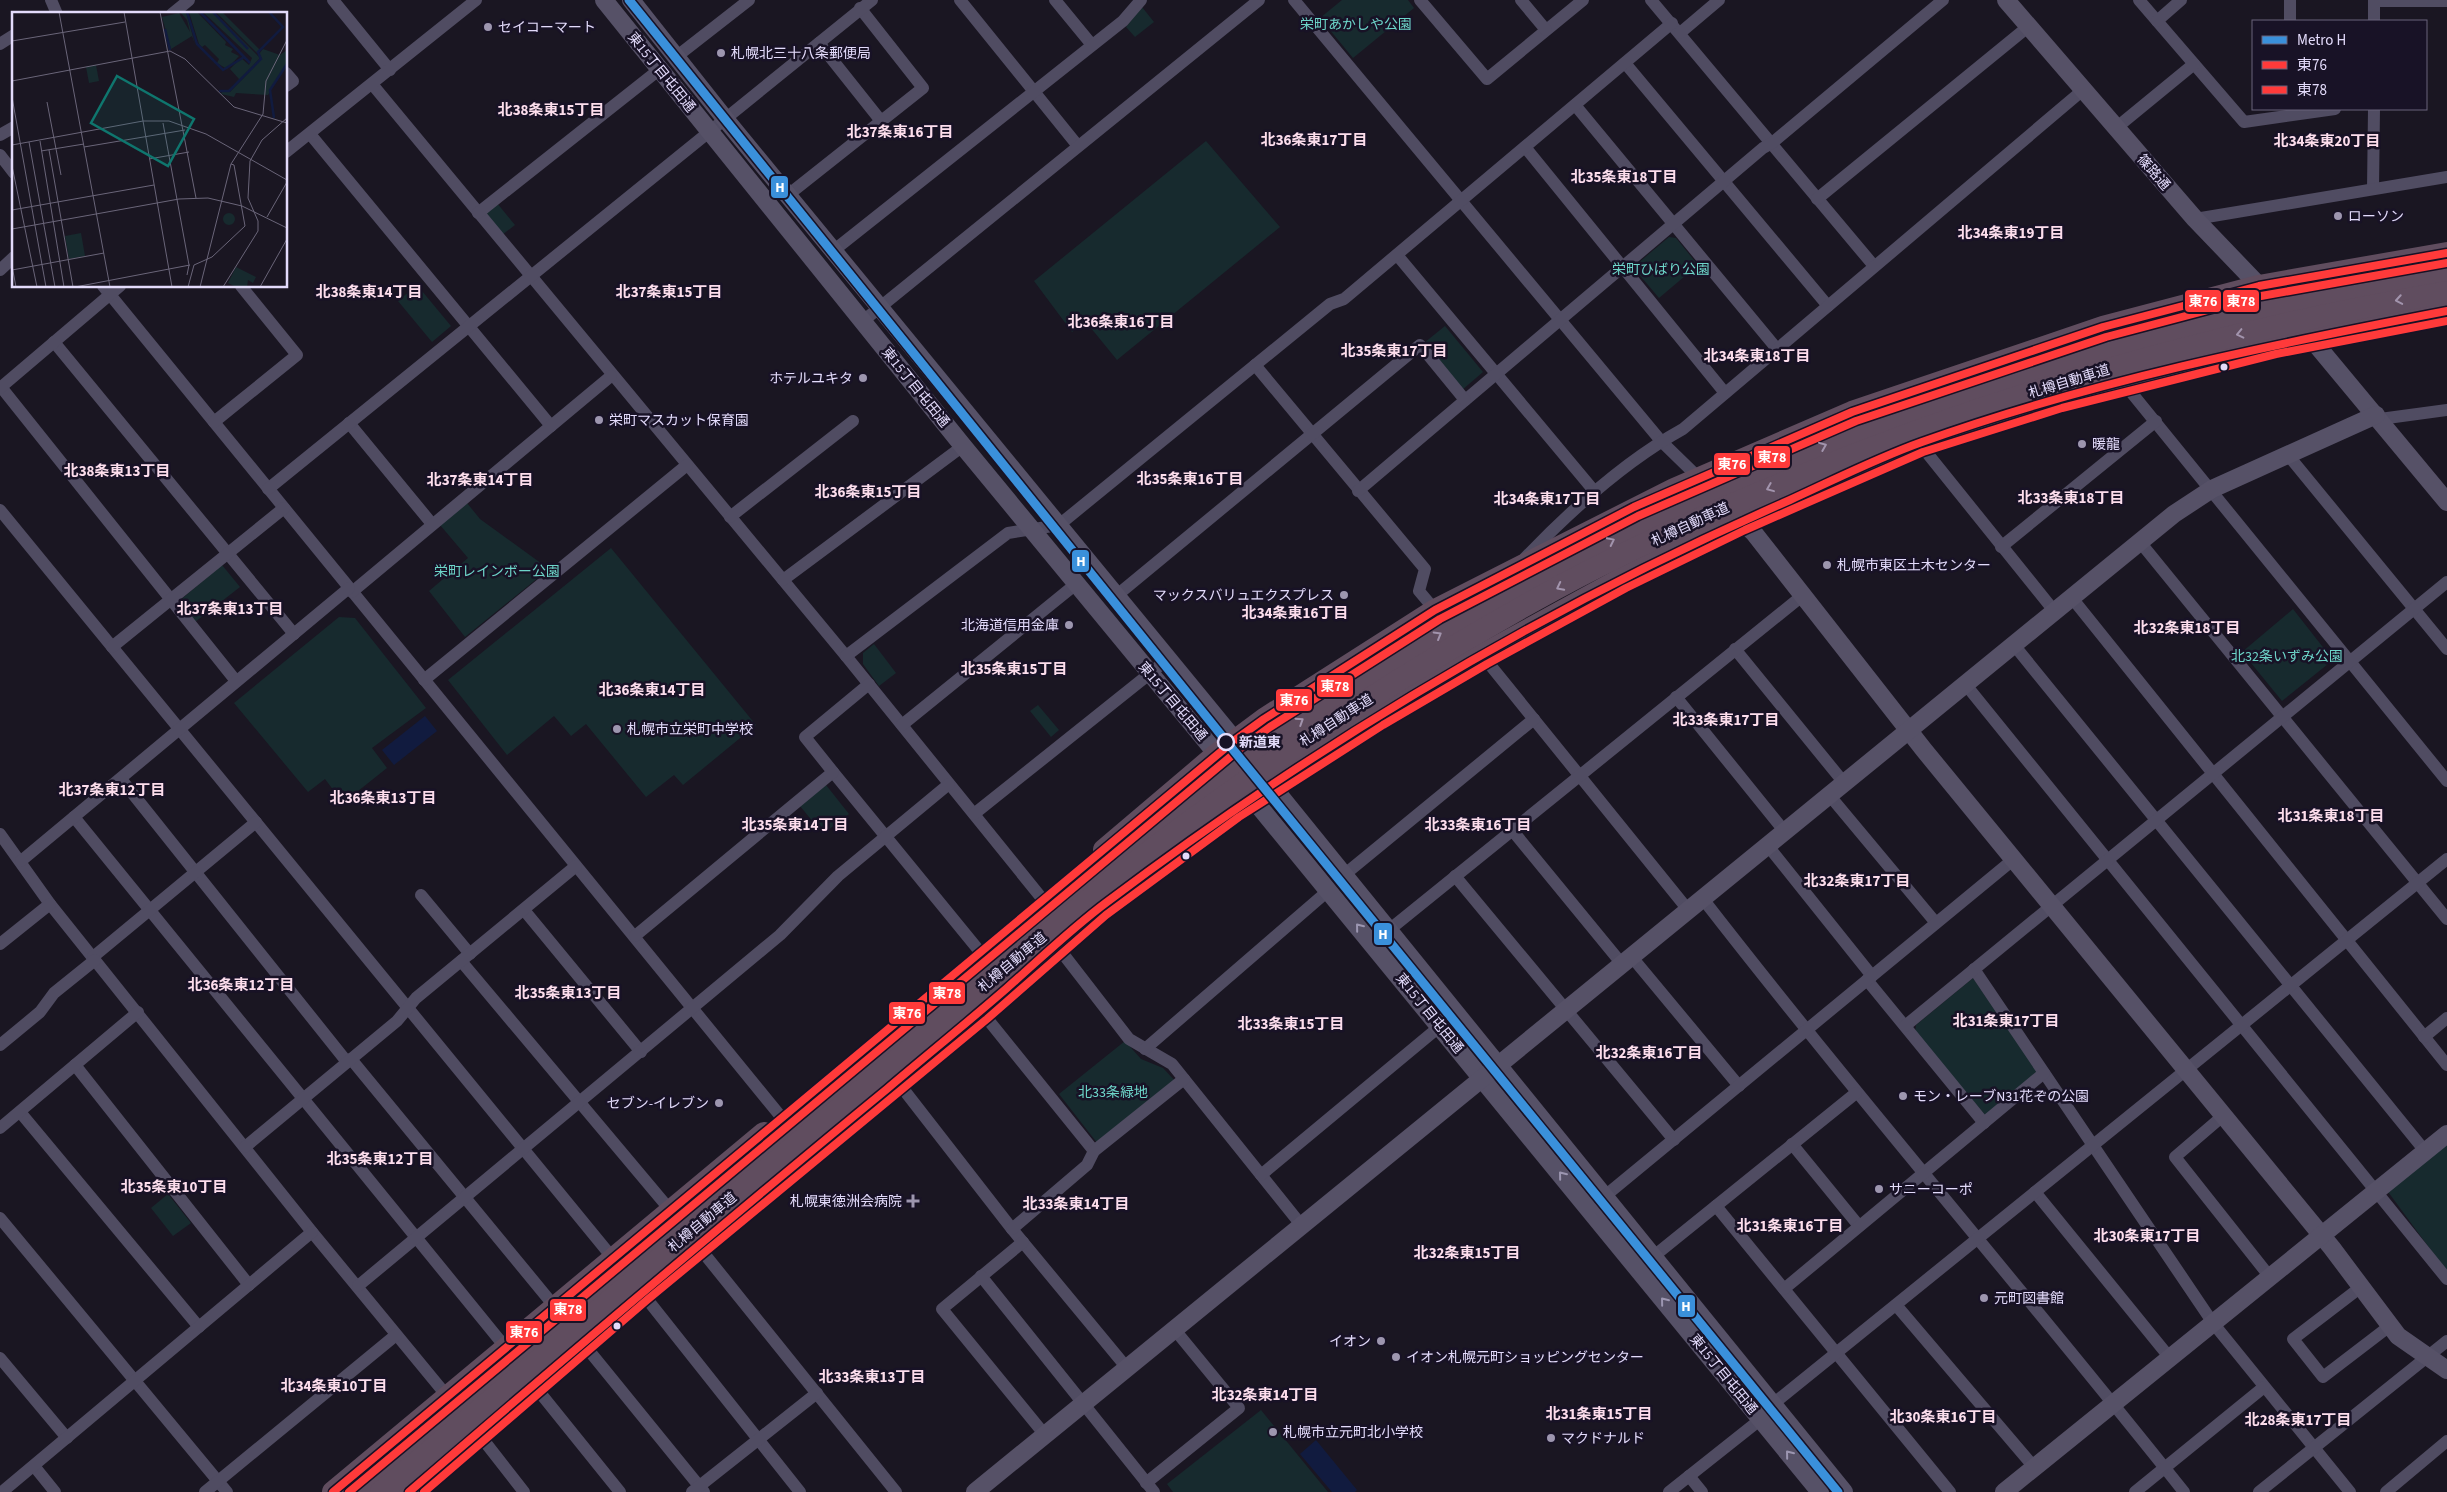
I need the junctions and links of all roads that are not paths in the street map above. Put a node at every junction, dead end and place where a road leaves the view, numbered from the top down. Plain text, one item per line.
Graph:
1 (333, 0) edge
2 (476, 0) edge
3 (629, 0) edge
4 (749, 0) edge
5 (872, 0) edge
6 (960, 0) edge
7 (1055, 0) edge
8 (1141, 0) edge
9 (1259, 0) edge
10 (1294, 0) edge
11 (1420, 0) edge
12 (1521, 0) edge
13 (1583, 0) edge
14 (1650, 0) edge
15 (1719, 0) edge
16 (1943, 0) edge
17 (2006, 0) edge
18 (2139, 0) edge
19 (2181, 0) edge
20 (2290, 0) edge
21 (187, 1) edge
22 (2374, 1) edge
23 (2447, 1) edge
24 (608, 4) edge
25 (860, 8) junction
26 (174, 12) edge
27 (2290, 20) edge
28 (2374, 20) edge
29 (2157, 21) junction
30 (1672, 23) junction
31 (2029, 26) junction
32 (1546, 30) junction
33 (1680, 33) junction
34 (12, 36) edge
35 (819, 43) junction
36 (0, 44) edge
37 (1092, 46) junction
38 (676, 57) junction
39 (1625, 63) junction
40 (2194, 64) junction
41 (660, 69) junction
42 (390, 70) junction
43 (288, 75) edge
44 (372, 84) junction
45 (288, 85) edge
46 (2083, 90) junction
47 (1034, 91) junction
48 (1575, 105) junction
49 (2320, 110) edge
50 (2374, 110) edge
51 (2290, 112) edge
52 (726, 120) junction
53 (881, 121) junction
54 (12, 128) edge
55 (2116, 128) junction
56 (710, 132) junction
57 (310, 134) junction
58 (0, 135) edge
59 (1772, 143) junction
60 (1078, 146) junction
61 (1525, 147) junction
62 (288, 150) edge
63 (0, 155) edge
64 (12, 170) edge
65 (2447, 177) edge
66 (1724, 180) junction
67 (2374, 190) junction
68 (788, 195) junction
69 (1817, 199) junction
70 (1461, 201) junction
71 (478, 213) junction
72 (2195, 219) junction
73 (1673, 223) junction
74 (833, 250) junction
75 (2447, 253) edge
76 (1396, 255) junction
77 (12, 259) edge
78 (1623, 266) junction
79 (1874, 266) junction
80 (0, 270) edge
81 (2447, 273) edge
82 (531, 277) junction
83 (2259, 286) junction
84 (243, 288) edge
85 (111, 289) edge
86 (2447, 292) edge
87 (1828, 306) junction
88 (880, 308) junction
89 (2447, 311) edge
90 (1560, 319) junction
91 (863, 321) junction
92 (470, 327) junction
93 (2310, 336) junction
94 (54, 342) junction
95 (1777, 349) junction
96 (1255, 365) junction
97 (1495, 374) junction
98 (611, 376) junction
99 (2122, 381) junction
100 (0, 387) edge
101 (1725, 393) junction
102 (1465, 400) junction
103 (2447, 410) edge
104 (2378, 417) junction
105 (853, 421) dead end
106 (2156, 421) junction
107 (214, 422) junction
108 (349, 422) junction
109 (551, 426) junction
110 (1312, 434) junction
111 (1661, 441) junction
112 (1919, 443) junction
113 (963, 446) junction
114 (2288, 455) junction
115 (687, 465) junction
116 (1699, 478) junction
117 (268, 489) junction
118 (2212, 489) junction
119 (1358, 491) junction
120 (1595, 492) junction
121 (2447, 502) edge
122 (284, 508) junction
123 (0, 510) edge
124 (730, 517) junction
125 (1741, 521) junction
126 (432, 524) junction
127 (1058, 525) junction
128 (1031, 530) junction
129 (2140, 542) junction
130 (2001, 547) junction
131 (226, 553) junction
132 (1515, 569) junction
133 (783, 580) junction
134 (2447, 582) edge
135 (1076, 584) junction
136 (350, 590) junction
137 (1116, 596) junction
138 (1802, 596) junction
139 (2072, 598) junction
140 (171, 600) junction
141 (2414, 609) junction
142 (1435, 610) junction
143 (2055, 612) junction
144 (294, 634) junction
145 (2014, 645) junction
146 (112, 647) junction
147 (2447, 649) edge
148 (1735, 650) junction
149 (1482, 655) junction
150 (846, 656) junction
151 (1168, 659) junction
152 (2350, 662) junction
153 (1150, 673) junction
154 (424, 680) junction
155 (236, 681) junction
156 (869, 684) junction
157 (1966, 685) junction
158 (1676, 697) junction
159 (2282, 717) junction
160 (1534, 719) junction
161 (902, 725) junction
162 (179, 729) junction
163 (1909, 732) junction
164 (1234, 740) junction
165 (1217, 754) junction
166 (833, 772) junction
167 (2213, 774) junction
168 (1580, 776) junction
169 (121, 779) junction
170 (2447, 781) edge
171 (949, 784) junction
172 (1845, 784) junction
173 (1272, 786) junction
174 (1830, 796) junction
175 (1252, 797) junction
176 (974, 814) junction
177 (74, 817) junction
178 (2156, 820) junction
179 (256, 822) junction
180 (1512, 830) junction
181 (1784, 832) junction
182 (884, 836) junction
183 (1, 837) edge
184 (1768, 846) junction
185 (2014, 859) junction
186 (2109, 859) junction
187 (2447, 860) edge
188 (20, 861) junction
189 (576, 866) junction
190 (195, 873) junction
191 (1344, 875) junction
192 (1455, 876) junction
193 (2418, 883) junction
194 (1329, 890) junction
195 (421, 896) dead end
196 (1703, 900) junction
197 (1044, 901) junction
198 (50, 904) junction
199 (2052, 906) junction
200 (150, 910) junction
201 (524, 910) junction
202 (1689, 911) junction
203 (2447, 919) edge
204 (1936, 923) junction
205 (1389, 930) junction
206 (635, 936) junction
207 (2347, 940) junction
208 (0, 944) edge
209 (1057, 946) junction
210 (981, 953) junction
211 (466, 957) junction
212 (94, 958) junction
213 (1626, 960) junction
214 (1974, 969) junction
215 (1870, 978) junction
216 (2291, 986) junction
217 (408, 1007) junction
218 (694, 1008) junction
219 (981, 1011) junction
220 (1565, 1011) junction
221 (138, 1012) junction
222 (1456, 1013) junction
223 (2447, 1018) edge
224 (2242, 1025) junction
225 (1440, 1026) junction
226 (1905, 1026) junction
227 (1806, 1031) junction
228 (2424, 1037) junction
229 (0, 1045) edge
230 (1145, 1049) junction
231 (641, 1052) junction
232 (349, 1061) junction
233 (1498, 1064) junction
234 (2447, 1065) edge
235 (75, 1066) junction
236 (2187, 1070) junction
237 (2044, 1073) junction
238 (1482, 1078) junction
239 (1184, 1079) junction
240 (897, 1081) junction
241 (1739, 1086) junction
242 (1856, 1092) junction
243 (303, 1099) junction
244 (579, 1103) junction
245 (20, 1112) junction
246 (2224, 1115) junction
247 (782, 1118) junction
248 (1984, 1122) junction
249 (0, 1128) edge
250 (2447, 1134) edge
251 (1674, 1140) junction
252 (1792, 1144) junction
253 (2093, 1146) junction
254 (245, 1147) junction
255 (524, 1149) junction
256 (1094, 1151) junction
257 (2425, 1151) junction
258 (1924, 1172) junction
259 (1261, 1175) junction
260 (2377, 1190) junction
261 (2035, 1192) junction
262 (1605, 1196) junction
263 (465, 1197) junction
264 (1716, 1206) junction
265 (671, 1211) junction
266 (0, 1218) edge
267 (1302, 1226) junction
268 (1859, 1226) junction
269 (1012, 1229) junction
270 (312, 1232) junction
271 (2322, 1235) junction
272 (416, 1238) junction
273 (1978, 1239) junction
274 (1022, 1242) junction
275 (698, 1246) junction
276 (1654, 1256) junction
277 (613, 1259) junction
278 (981, 1276) junction
279 (2270, 1277) junction
280 (2447, 1279) edge
281 (249, 1285) junction
282 (358, 1286) junction
283 (2361, 1287) junction
284 (1784, 1288) junction
285 (641, 1292) junction
286 (1896, 1305) junction
287 (555, 1307) junction
288 (2213, 1323) junction
289 (2391, 1325) junction
290 (198, 1327) junction
291 (1175, 1330) junction
292 (396, 1335) junction
293 (2447, 1341) edge
294 (582, 1342) junction
295 (506, 1348) junction
296 (1836, 1353) junction
297 (2426, 1355) junction
298 (0, 1358) edge
299 (2170, 1358) junction
300 (1127, 1368) junction
301 (2447, 1370) edge
302 (135, 1380) junction
303 (533, 1384) junction
304 (2264, 1387) junction
305 (817, 1393) junction
306 (447, 1396) junction
307 (1084, 1403) junction
308 (1773, 1404) junction
309 (2113, 1404) junction
310 (1761, 1419) junction
311 (478, 1433) junction
312 (1045, 1435) junction
313 (67, 1438) junction
314 (759, 1440) junction
315 (2446, 1444) edge
316 (2314, 1448) junction
317 (34, 1466) junction
318 (2034, 1467) junction
319 (2165, 1468) junction
320 (1689, 1476) junction
321 (218, 1482) junction
322 (1150, 1487) edge
323 (699, 1490) edge
324 (2392, 1490) edge
325 (2, 1492) edge
326 (55, 1492) edge
327 (205, 1492) edge
328 (226, 1492) edge
329 (333, 1492) edge
330 (354, 1492) edge
331 (381, 1492) edge
332 (409, 1492) edge
333 (524, 1492) edge
334 (620, 1492) edge
335 (800, 1492) edge
336 (896, 1492) edge
337 (975, 1492) edge
338 (1669, 1492) edge
339 (1702, 1492) edge
340 (1820, 1492) edge
341 (1844, 1492) edge
342 (1950, 1492) edge
343 (2004, 1492) edge
344 (2135, 1492) edge
345 (2184, 1492) edge
346 (2259, 1492) edge
347 (2350, 1492) edge

1 - 42 street
2 - 42 street
3 - 24 street
3 - 38 street, 東15丁目屯田通
4 - 38 street
5 - 25 street
6 - 47 street
7 - 37 street
8 - 37 street
9 - 60 street
10 - 70 street
11 - 32 street
12 - 32 street
13 - 32 street
14 - 30 street
15 - 33 street
16 - 59 street
17 - 31 street, 篠路通
18 - 29 street
19 - 29 street
20 - 27 street
21 - 26 street
22 - 23 street
22 - 28 street
24 - 41 street, 東15丁目屯田通
25 - 35 street
25 - 53 street
29 - 40 street
30 - 33 street
30 - 39 street
31 - 46 street, 篠路通
31 - 69 street
33 - 59 street
34 - 36 street
35 - 52 street
35 - 53 street
37 - 47 street
38 - 52 street, 東15丁目屯田通
39 - 48 street
39 - 66 street
40 - 51 street
40 - 55 street
41 - 56 street, 東15丁目屯田通
41 - 71 street
42 - 44 street
43 - 45 street
44 - 57 street
44 - 71 street
46 - 55 street, 篠路通
46 - 79 street
47 - 60 street
47 - 74 street
48 - 61 street
48 - 73 street
49 - 51 street
50 - 67 street
52 - 56 street
52 - 68 street, 東15丁目屯田通
53 - 68 street
54 - 58 street
55 - 72 street, 篠路通
56 - 82 street
56 - 91 street, 東15丁目屯田通
57 - 62 street
57 - 92 street
59 - 66 street
59 - 69 street
60 - 88 street
61 - 70 street
61 - 78 street
63 - 64 street
65 - 67 street
66 - 73 street
66 - 87 street
67 - 72 street
68 - 74 street, 東15丁目屯田通
69 - 79 street
70 - 76 street
70 - 90 street
71 - 82 street
72 - 83 street, 篠路通
73 - 78 street
73 - 95 street
74 - 88 street, 東15丁目屯田通
75 - 83 highway
76 - 96 street
76 - 97 street
77 - 80 street
78 - 90 street
78 - 101 street
79 - 87 street
330 -> 81 highway, 札樽自動車道, bridge
82 - 92 street
82 - 98 street
83 - 93 street, 篠路通
83 - 116 highway
84 - 107 street
85 - 94 street
85 - 107 street
86 -> 331 highway, 札樽自動車道, bridge
87 - 95 street
88 - 91 street
88 - 127 street, 東15丁目屯田通
89 - 93 highway
90 - 97 street
90 - 111 street
91 - 113 street, 東15丁目屯田通
92 - 108 street
92 - 109 street
93 - 99 highway
93 - 104 street, 篠路通
94 - 100 street
94 - 131 street
95 - 101 street
96 - 110 street
96 - 127 street
97 - 102 street
97 - 120 street
98 - 109 street
98 - 115 street
99 - 106 street
99 - 112 highway
100 - 140 street
101 - 111 street
102 - 110 street
102 - 119 street
103 - 104 street
104 - 114 street
104 - 121 street, 篠路通
105 - 124 street
106 - 118 street
106 - 130 street
107 - 117 street
108 - 117 street
108 - 126 street
109 - 126 street
110 - 119 street
110 - 137 street
111 - 116 street
111 - 120 street
112 - 125 highway
112 - 130 street
113 - 128 street, 東15丁目屯田通
113 - 133 street
114 - 118 street
114 - 141 street
115 - 124 street
115 - 154 street
116 - 125 street
116 - 132 highway
117 - 122 street
118 - 129 street
118 - 152 street
119 - 142 street
120 - 132 street
122 - 131 street
122 - 136 street
123 - 146 street
124 - 133 street
125 - 138 street
125 - 149 highway
126 - 136 street
127 - 128 street
127 - 137 street, 東15丁目屯田通
128 - 135 street, 東15丁目屯田通
128 - 150 street
129 - 139 street
129 - 159 street
130 - 143 street
131 - 140 street
131 - 144 street
132 - 142 highway
133 - 150 street
134 - 141 street
135 - 153 street, 東15丁目屯田通
135 - 161 street
136 - 144 street
136 - 154 street
137 - 151 street, 東15丁目屯田通
138 - 148 street
138 - 163 street
139 - 143 street
139 - 167 street
140 - 146 street
140 - 155 street
141 - 147 street
141 - 152 street
142 - 164 highway
143 - 145 street
144 - 155 street
145 - 157 street
145 - 178 street
146 - 162 street
148 - 158 street
148 - 172 street
149 - 160 street
149 - 173 highway
150 - 156 street
151 - 153 street
151 - 164 street, 東15丁目屯田通
152 - 159 street
152 - 170 street
153 - 165 street, 東15丁目屯田通
153 - 176 street
154 - 189 street
155 - 162 street
156 - 161 street
156 - 166 street
157 - 163 street
157 - 186 street
158 - 168 street
158 - 181 street
159 - 167 street
159 - 193 street
160 - 168 street
160 - 191 street
161 - 171 street
162 - 169 street
162 - 179 street
163 - 172 street
163 - 185 street
164 - 165 highway
164 - 173 street, 東15丁目屯田通
165 - 175 street, 東15丁目屯田通
165 - 197 highway
166 - 182 street
166 - 206 street
167 - 178 street
167 - 207 street
168 - 180 street
168 - 202 street
169 - 177 street
169 - 190 street
171 - 176 street
171 - 182 street
172 - 174 street
173 - 175 highway
173 - 191 street, 東15丁目屯田通
174 - 181 street
174 - 204 street
175 - 194 street, 東15丁目屯田通
175 - 209 highway
176 - 197 street
177 - 188 street
177 - 200 street
178 - 186 street
178 - 216 street
179 - 190 street
179 - 217 street
180 - 192 street
180 - 213 street
181 - 184 street
182 - 210 street
182 - 218 street
183 - 188 street
184 - 196 street
184 - 215 street
185 - 199 street
185 - 204 street
186 - 199 street
186 - 224 street
187 - 193 street
188 - 198 street
189 - 201 street
189 - 206 street
190 - 200 street
190 - 232 street
191 - 205 street, 東15丁目屯田通
192 - 205 street
192 - 220 street
193 - 203 street
193 - 207 street
225 -> 194 street, 東15丁目屯田通
194 - 230 street
195 - 211 street
196 - 202 street
196 - 227 street
197 - 210 highway
198 - 208 street
198 - 212 street
199 - 214 street
199 - 236 street
200 - 212 street
200 - 243 street
201 - 211 street
201 - 231 street
202 - 213 street
204 - 215 street
205 - 222 street, 東15丁目屯田通
206 - 218 street
207 - 216 street
207 - 228 street
209 - 219 highway
209 - 230 street
210 - 247 highway
211 - 217 street
211 - 244 street
212 - 221 street
212 - 229 street
213 - 220 street
213 - 241 street
214 - 226 street
214 - 237 street
215 - 226 street
215 - 227 street
216 - 224 street
216 - 257 street
217 - 232 street
217 - 255 street
218 - 231 street
218 - 247 street
219 - 240 highway
219 - 256 street
220 - 233 street
220 - 251 street
221 - 235 street
221 - 254 street
222 - 225 street
222 - 233 street, 東15丁目屯田通
223 - 228 street
224 - 236 street
224 - 260 street
225 - 238 street, 東15丁目屯田通
225 - 259 street
226 - 248 street
227 - 241 street
227 - 242 street
228 - 234 street
230 - 239 street
231 - 244 street
232 - 243 street
232 - 263 street
233 - 238 street
233 - 262 street, 東15丁目屯田通
235 - 245 street
235 - 281 street
236 - 246 street
236 - 253 street
237 - 248 street
237 - 253 street
238 - 267 street
310 -> 238 street, 東15丁目屯田通
239 - 256 street
239 - 259 street
240 - 269 street
240 - 275 highway
241 - 251 street
242 - 252 street
242 - 258 street
243 - 254 street
243 - 272 street
244 - 255 street
244 - 265 street
245 - 249 street
245 - 290 street
246 - 271 street
246 - 279 street
247 - 265 highway
248 - 258 street
250 - 257 street
251 - 262 street
252 - 264 street
252 - 268 street
253 - 261 street
253 - 288 street
254 - 270 street
255 - 263 street
255 - 277 street
256 - 269 street
257 - 260 street
258 - 268 street
258 - 273 street
259 - 267 street
260 - 271 street
260 - 280 street
261 - 273 street
261 - 299 street
262 - 276 street, 東15丁目屯田通
263 - 272 street
263 - 287 street
264 - 276 street
264 - 284 street
265 - 277 highway
266 - 302 street
267 - 291 street
268 - 284 street
269 - 274 street
270 - 281 street
270 - 282 street
271 - 279 street
271 - 283 street
272 - 282 street
272 - 295 street
273 - 286 street
273 - 309 street
274 - 278 street
274 - 300 street
275 - 285 highway
275 - 305 street
276 - 308 street, 東15丁目屯田通
277 - 285 street
277 - 287 highway
278 - 307 street
278 - 312 street
279 - 288 street
281 - 290 street
282 - 292 street
283 - 289 street
283 - 289 street
284 - 296 street
285 - 294 highway
285 - 314 street
286 - 296 street
286 - 318 street
287 - 295 highway
288 - 299 street
288 - 304 street
289 - 297 street
290 - 302 street
291 - 300 street
291 - 322 street
292 - 306 street
292 - 321 street
293 - 297 street
294 - 303 highway
294 - 323 street
295 - 306 highway
296 - 308 street
296 - 342 street
297 - 301 street
297 - 316 street
298 - 313 street
299 - 309 street
300 - 307 street
302 - 313 street
302 - 321 street
303 - 311 highway
303 - 334 street
304 - 316 street
304 - 319 street
305 - 314 street
305 - 336 street
306 - 329 highway
307 - 312 street
307 - 322 street
308 - 341 street, 東15丁目屯田通
309 - 318 street
309 - 319 street
310 - 320 street
340 -> 310 street, 東15丁目屯田通
311 - 332 highway
311 - 333 street
312 - 337 street
313 - 317 street
314 - 323 street
314 - 335 street
315 - 324 street
316 - 346 street
316 - 347 street
317 - 325 street
317 - 326 street
318 - 343 street
319 - 344 street
319 - 345 street
320 - 338 street
320 - 339 street
321 - 327 street
321 - 328 street

